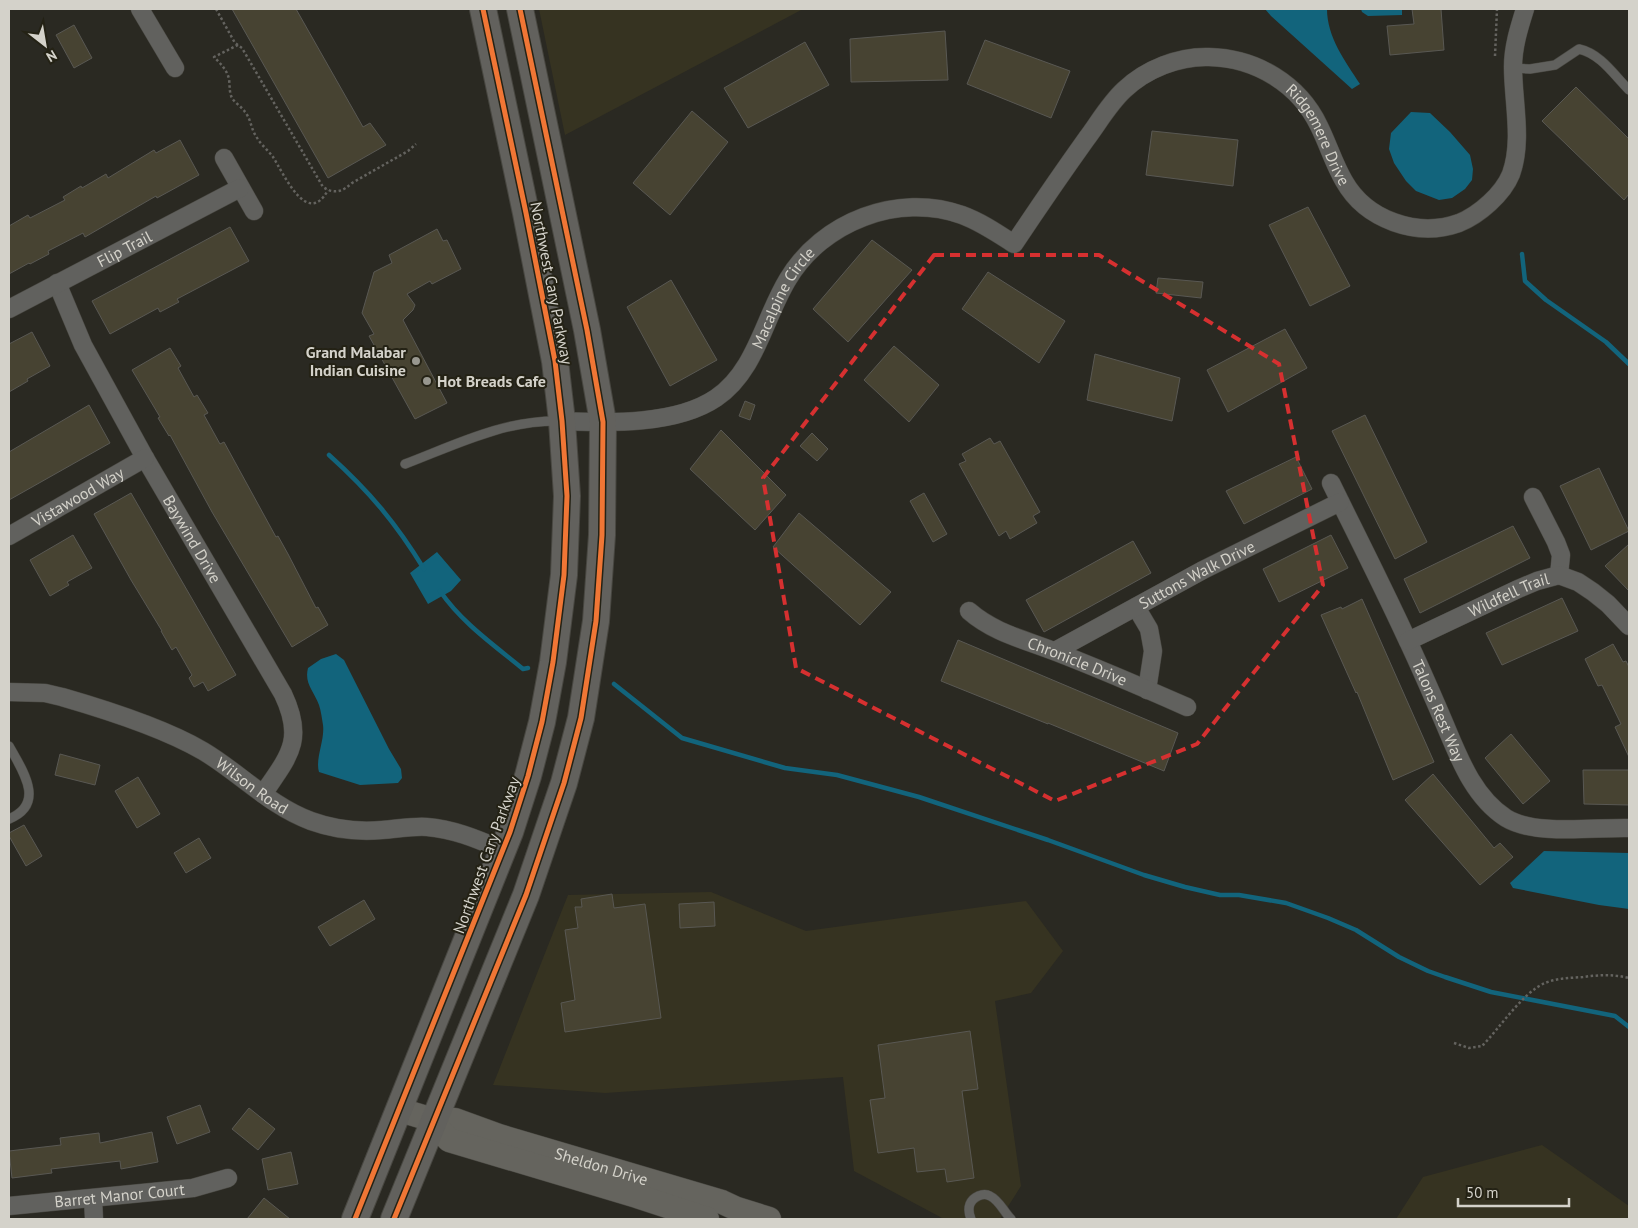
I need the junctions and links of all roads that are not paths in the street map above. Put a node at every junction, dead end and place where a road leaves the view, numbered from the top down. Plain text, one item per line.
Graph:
1 (140, 9) edge
2 (483, 9) edge
3 (520, 9) edge
4 (1525, 9) edge
5 (174, 68) dead end
6 (1513, 68) junction
7 (1629, 90) edge
8 (224, 158) dead end
9 (240, 188) junction
10 (254, 211) dead end
11 (1014, 244) joint
12 (57, 284) junction
13 (9, 309) edge
14 (562, 421) junction
15 (603, 422) junction
16 (145, 458) junction
17 (405, 464) dead end
18 (1331, 483) dead end
19 (1533, 497) dead end
20 (1340, 502) junction
21 (9, 536) edge
22 (1559, 575) junction
23 (1136, 607) junction
24 (969, 611) dead end
25 (1629, 626) edge
26 (1408, 641) junction
27 (1055, 651) junction
28 (1147, 690) junction
29 (9, 692) edge
30 (1187, 707) dead end
31 (9, 746) edge
32 (263, 794) junction
33 (9, 819) edge
34 (1629, 828) edge
35 (503, 850) junction
36 (400, 1110) junction
37 (433, 1120) junction
38 (228, 1178) dead end
39 (92, 1199) junction
40 (9, 1206) edge
41 (723, 1214) edge
42 (94, 1219) edge
43 (355, 1219) edge
44 (394, 1219) edge
45 (769, 1219) edge
46 (971, 1219) edge
47 (1011, 1219) edge

1 - 5 street
2 - 14 main road, Northwest Cary Parkway
3 - 15 main road, Northwest Cary Parkway
4 - 6 street, Ridgemere Drive
6 - 7 lane
6 - 11 street, Ridgemere Drive
8 - 9 street
9 - 10 street
9 - 12 street, Flip Trail
11 - 15 street, Macalpine Circle
12 - 13 street, Flip Trail
12 - 16 street, Baywind Drive
14 - 15 street, Macalpine Circle
14 - 17 lane
14 - 35 main road, Northwest Cary Parkway
15 - 37 main road, Northwest Cary Parkway
16 - 21 street, Vistawood Way
16 - 32 street, Baywind Drive
18 - 20 street, Talons Rest Way
19 - 22 street
20 - 23 street, Suttons Walk Drive
20 - 26 street, Talons Rest Way
22 - 25 street, Wildfell Trail
22 - 26 street, Wildfell Trail
23 - 27 street, Suttons Walk Drive
23 - 28 street
24 - 27 street, Chronicle Drive
26 - 34 street, Talons Rest Way
27 - 28 street, Chronicle Drive
28 - 30 street, Chronicle Drive
29 - 32 street, Wilson Road
31 - 33 lane
32 - 35 street, Wilson Road
35 - 36 main road, Northwest Cary Parkway
36 - 37 street, Sheldon Drive
36 - 43 main road, Northwest Cary Parkway
37 - 41 street, Sheldon Drive
37 - 44 main road, Northwest Cary Parkway
38 - 39 street, Barret Manor Court
39 - 40 street, Barret Manor Court
39 - 42 street
41 - 45 street, Sheldon Drive
46 - 47 lane

